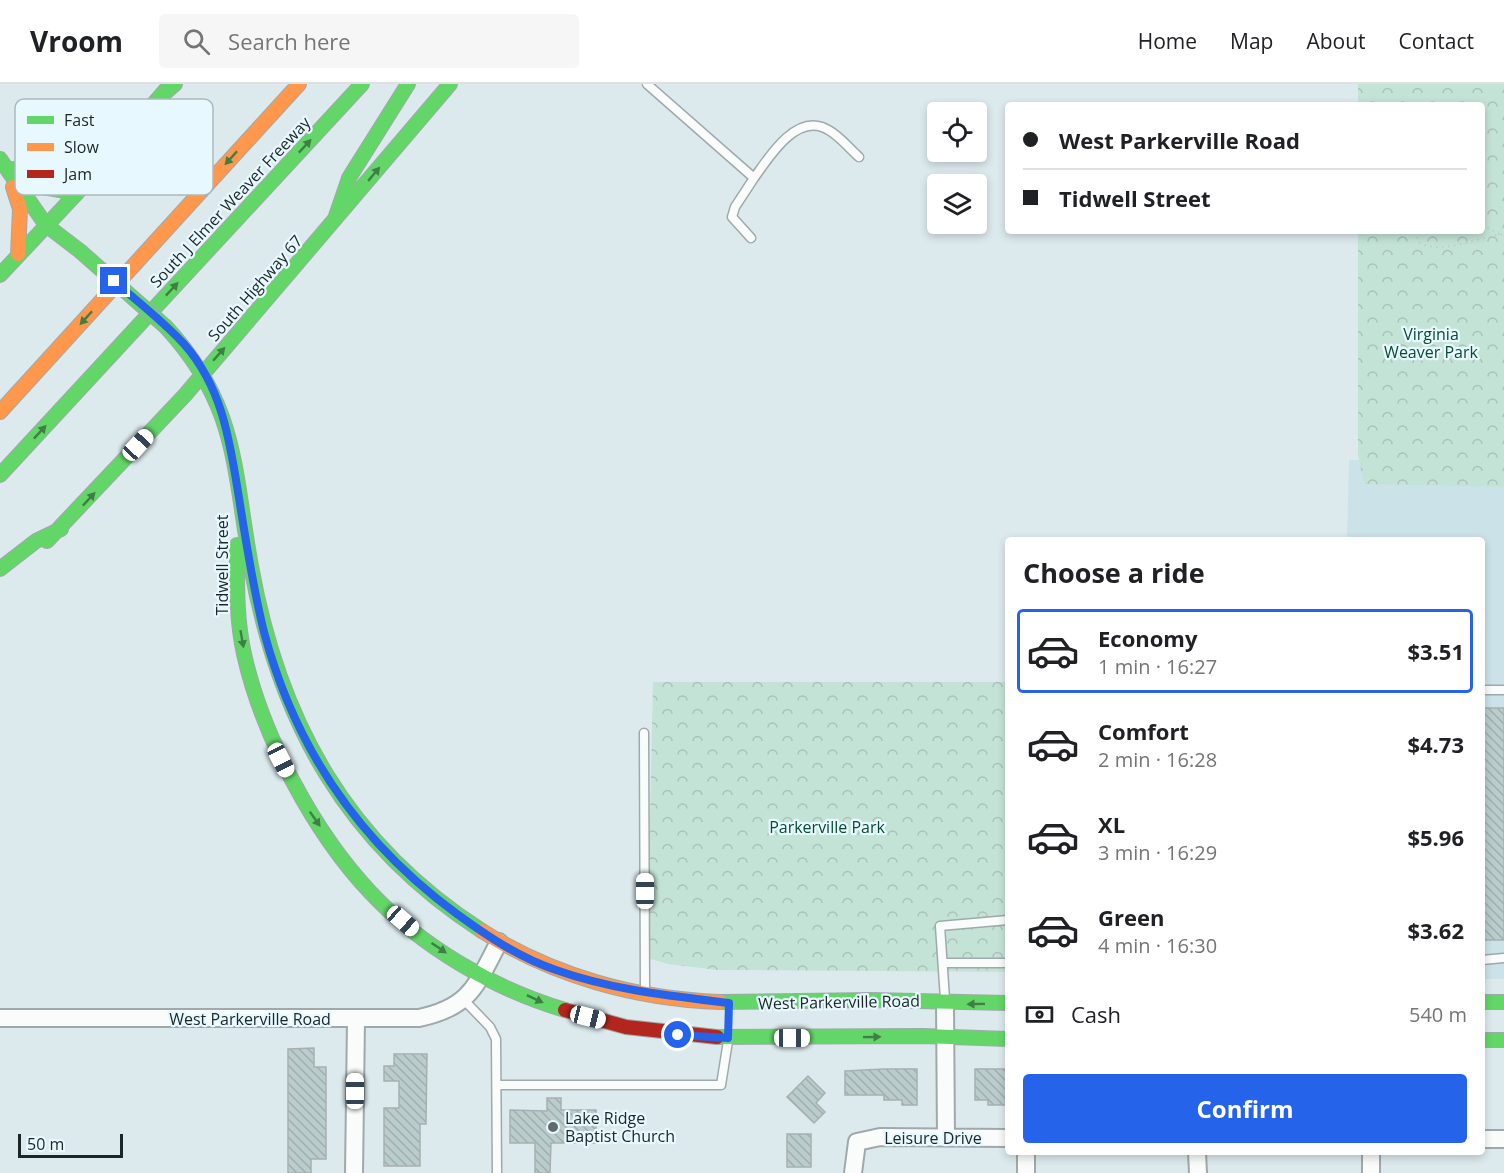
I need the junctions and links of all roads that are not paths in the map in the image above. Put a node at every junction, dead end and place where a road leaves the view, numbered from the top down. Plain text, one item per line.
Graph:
1 (173, 84) edge
2 (299, 84) edge
3 (362, 84) edge
4 (408, 84) edge
5 (450, 84) edge
6 (647, 84) edge
7 (158, 99) edge
8 (859, 157) dead end
9 (0, 159) edge
10 (15, 171) edge
11 (213, 178) edge
12 (754, 178) junction
13 (15, 181) edge
14 (15, 191) edge
15 (16, 195) edge
16 (25, 195) edge
17 (75, 195) edge
18 (198, 195) edge
19 (336, 219) junction
20 (46, 225) junction
21 (751, 238) dead end
22 (18, 255) junction
23 (0, 275) edge
24 (203, 372) junction
25 (0, 412) edge
26 (0, 475) edge
27 (239, 497) junction
28 (61, 530) junction
29 (0, 569) edge
30 (0, 581) edge
31 (1485, 690) edge
32 (1504, 690) edge
33 (644, 733) dead end
34 (1005, 920) edge
35 (499, 942) junction
36 (1504, 958) edge
37 (1485, 960) edge
38 (945, 963) junction
39 (1005, 963) edge
40 (482, 974) junction
41 (645, 992) junction
42 (464, 999) junction
43 (1485, 1002) edge
44 (1504, 1002) edge
45 (945, 1003) junction
46 (1005, 1003) edge
47 (0, 1018) edge
48 (356, 1020) junction
49 (729, 1021) junction
50 (945, 1037) junction
51 (1005, 1039) edge
52 (1485, 1040) edge
53 (1504, 1040) edge
54 (497, 1085) junction
55 (946, 1138) junction
56 (1005, 1138) edge
57 (1485, 1139) edge
58 (1504, 1139) edge
59 (1026, 1155) edge
60 (1197, 1155) edge
61 (1371, 1155) edge
62 (354, 1173) edge
63 (497, 1173) edge
64 (853, 1173) edge
65 (1026, 1173) edge
66 (1198, 1173) edge
67 (1371, 1173) edge

1 - 7 main road
2 -> 11 main road, South J Elmer Weaver Freeway
26 -> 3 main road, South J Elmer Weaver Freeway
4 - 19 main road
19 -> 5 main road, South Highway 67
6 - 12 lane
8 - 12 lane
9 - 10 main road
9 - 13 main road, Tidwell Street
9 - 14 main road
12 - 21 lane
15 - 22 main road
16 - 20 main road, Tidwell Street
17 - 20 main road
18 -> 25 main road, South J Elmer Weaver Freeway
24 -> 19 main road, South Highway 67
20 - 22 main road
20 - 24 main road, Tidwell Street, bridge
22 - 23 main road
24 - 27 main road, Tidwell Street
28 -> 24 main road, South Highway 67
27 - 35 main road, Tidwell Street
27 -> 40 main road, Tidwell Street
28 - 29 main road
28 - 30 main road, South Highway 67
31 - 32 lane
33 - 41 lane
34 - 38 lane
35 - 40 street, West Parkerville Road
35 - 41 main road, West Parkerville Road
36 - 37 lane
38 - 39 lane
38 - 45 lane
40 - 42 street, West Parkerville Road
40 -> 49 main road, West Parkerville Road
41 - 49 main road, West Parkerville Road
42 - 48 street, West Parkerville Road
42 - 54 lane
43 - 44 main road
46 -> 45 main road, West Parkerville Road
45 - 49 main road, West Parkerville Road
45 - 50 street
47 - 48 street, West Parkerville Road
48 - 62 street
49 -> 50 main road, West Parkerville Road
49 - 54 lane
50 - 51 main road, West Parkerville Road
50 - 55 street
52 - 53 main road
54 - 63 lane
55 - 56 street, Leisure Drive
55 - 64 street, Leisure Drive
57 - 58 street
59 - 65 street
60 - 66 street
61 - 67 street

